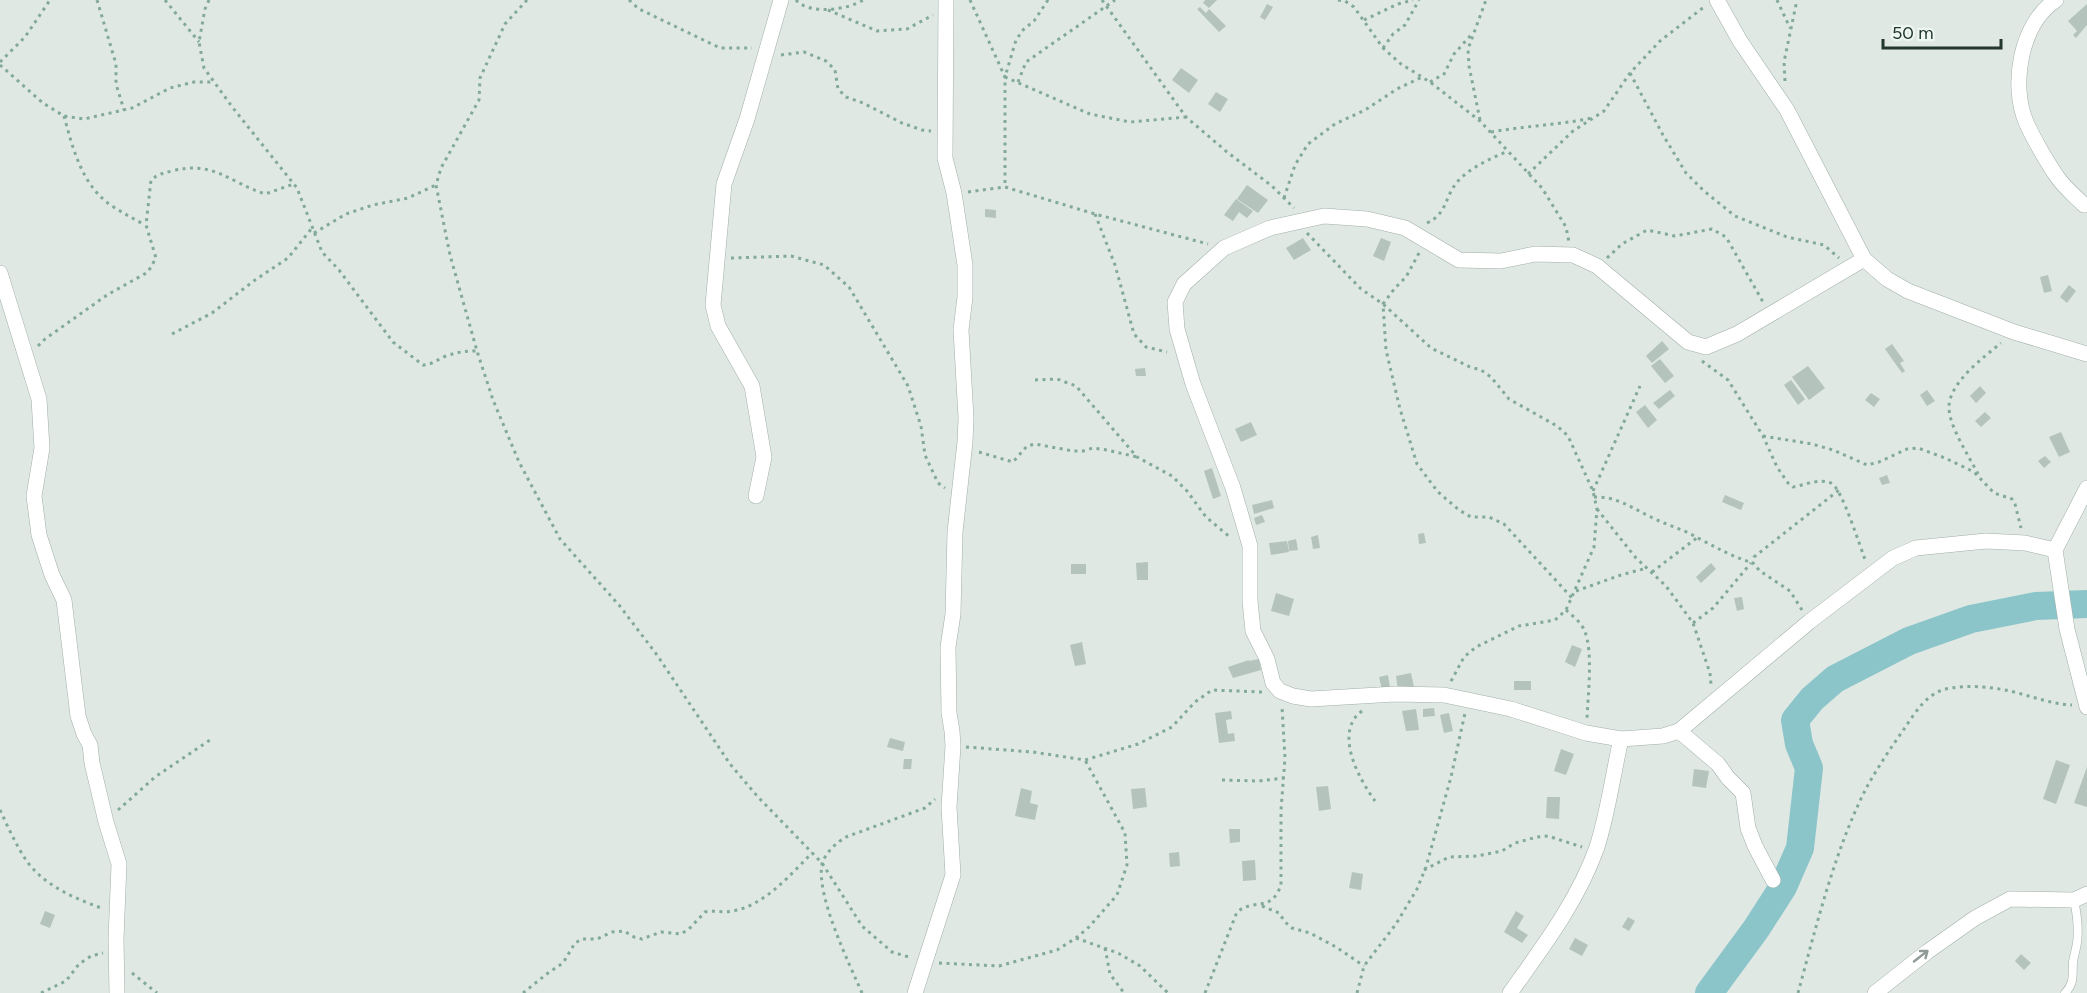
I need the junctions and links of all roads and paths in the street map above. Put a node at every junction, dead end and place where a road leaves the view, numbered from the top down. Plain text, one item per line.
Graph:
1 (50, 0) edge
2 (97, 0) edge
3 (165, 0) edge
4 (208, 0) edge
5 (527, 0) edge
6 (628, 0) edge
7 (781, 0) edge
8 (796, 0) edge
9 (863, 0) edge
10 (970, 0) edge
11 (1048, 0) edge
12 (1102, 0) edge
13 (1115, 0) edge
14 (1338, 0) edge
15 (1355, 0) edge
16 (1413, 0) edge
17 (1419, 0) edge
18 (1486, 0) edge
19 (1777, 0) edge
20 (1797, 0) edge
21 (2056, 0) edge
22 (1710, 3) edge
23 (946, 4) edge
24 (1106, 5) junction
25 (1354, 7) junction
26 (828, 10) junction
27 (1364, 20) junction
28 (1791, 30) junction
29 (1474, 33) junction
30 (769, 40) junction
31 (200, 42) junction
32 (1383, 48) junction
33 (764, 57) junction
34 (0, 64) edge
35 (1629, 73) junction
36 (1005, 76) junction
37 (1422, 77) junction
38 (214, 82) junction
39 (1018, 82) junction
40 (1430, 82) junction
41 (124, 110) junction
42 (1787, 110) junction
43 (64, 116) junction
44 (1186, 117) junction
45 (1593, 118) junction
46 (1480, 121) junction
47 (945, 131) junction
48 (1490, 132) junction
49 (1508, 151) junction
50 (1528, 174) junction
51 (294, 184) junction
52 (436, 185) junction
53 (1005, 187) junction
54 (954, 193) junction
55 (1284, 198) junction
56 (2084, 205) dead end
57 (1095, 214) junction
58 (1301, 221) junction
59 (146, 225) junction
60 (312, 228) junction
61 (1405, 228) junction
62 (314, 233) junction
63 (1425, 240) junction
64 (1224, 248) junction
65 (1573, 255) junction
66 (717, 259) junction
67 (1864, 259) junction
68 (1597, 266) junction
69 (1850, 267) junction
70 (0, 273) edge
71 (1383, 304) junction
72 (1770, 314) junction
73 (2014, 332) junction
74 (172, 334) dead end
75 (1688, 342) junction
76 (477, 351) junction
77 (2087, 354) edge
78 (1185, 357) junction
79 (27, 358) junction
80 (1035, 380) dead end
81 (1640, 386) dead end
82 (1763, 436) junction
83 (965, 442) junction
84 (1137, 457) junction
85 (1978, 475) junction
86 (2087, 488) edge
87 (1593, 490) junction
88 (1839, 490) junction
89 (756, 496) dead end
90 (1594, 497) junction
91 (957, 499) junction
92 (1597, 509) junction
93 (1698, 537) junction
94 (2025, 543) junction
95 (2055, 550) junction
96 (1250, 555) junction
97 (1752, 563) junction
98 (1647, 568) junction
99 (1652, 572) junction
100 (1872, 574) junction
101 (1576, 591) junction
102 (1573, 598) junction
103 (1566, 610) junction
104 (1809, 622) junction
105 (1693, 623) junction
106 (1280, 691) junction
107 (1377, 694) junction
108 (1444, 695) junction
109 (1468, 699) junction
110 (1712, 702) junction
111 (2087, 706) edge
112 (1679, 731) junction
113 (1586, 733) junction
114 (1621, 739) junction
115 (210, 740) dead end
116 (952, 746) junction
117 (1085, 760) junction
118 (1284, 778) junction
119 (1222, 780) dead end
120 (950, 783) junction
121 (1375, 801) dead end
122 (0, 810) edge
123 (106, 822) junction
124 (1596, 850) junction
125 (812, 853) junction
126 (822, 863) junction
127 (1424, 870) junction
128 (1773, 880) dead end
129 (2081, 897) edge
130 (1260, 905) junction
131 (117, 913) junction
132 (1076, 938) junction
133 (1105, 948) junction
134 (117, 958) junction
135 (925, 962) junction
136 (1364, 966) junction
137 (41, 993) edge
138 (117, 993) edge
139 (157, 993) edge
140 (523, 993) edge
141 (862, 993) edge
142 (915, 993) edge
143 (1124, 993) edge
144 (1168, 993) edge
145 (1205, 993) edge
146 (1357, 993) edge
147 (1510, 993) edge
148 (1798, 993) edge
149 (1875, 993) edge
150 (2065, 993) edge

1 - 34 path
2 - 41 path
3 - 31 path
4 - 31 path
5 - 52 path
6 - 30 path
7 - 30 street
8 - 26 path
9 - 26 path
10 - 36 path
11 - 36 path
12 - 24 path
13 - 24 path
14 - 25 path
15 - 25 path
16 - 27 path
17 - 32 path
18 - 29 path
19 - 28 path
20 - 28 path
21 - 56 street
22 - 35 path
22 - 42 street
23 - 26 path
23 - 47 street
24 - 39 path
24 - 44 path
25 - 27 path
27 - 32 path
28 - 42 path
29 - 40 path
29 - 46 path
30 - 33 street
31 - 38 path
32 - 37 path
33 - 47 path
33 - 66 street
34 - 43 path
35 - 45 path
35 - 69 path
36 - 39 path
36 - 53 path
37 - 40 path
37 - 55 path
38 - 41 path
38 - 51 path
39 - 44 path
40 - 46 path
41 - 43 path
42 - 67 street
43 - 59 path
44 - 55 path
45 - 48 path
45 - 50 path
46 - 48 path
47 - 54 street
48 - 49 path
49 - 50 path
49 - 61 path
50 - 65 path
51 - 59 path
51 - 60 path
52 - 62 path
52 - 76 path
53 - 54 path
53 - 57 path
54 - 83 street
55 - 58 path
57 - 64 path
57 - 78 path
58 - 61 street
58 - 64 street
58 - 71 path
59 - 79 path
60 - 62 path
60 - 74 path
61 - 63 street
62 - 76 path
63 - 65 street
63 - 71 path
64 - 78 street
65 - 68 street
66 - 89 street
66 - 91 path
67 - 69 street
67 - 73 street
68 - 72 path
68 - 75 street
69 - 72 street
70 - 79 street
71 - 87 path
71 - 102 path
72 - 75 street
73 - 77 street
73 - 85 path
75 - 82 path
76 - 125 path
78 - 96 street
79 - 123 street
80 - 84 path
81 - 87 path
82 - 85 path
82 - 88 path
83 - 84 path
83 - 91 street
84 - 96 path
85 - 94 path
86 - 95 street
87 - 90 path
88 - 97 path
88 - 100 path
90 - 92 path
90 - 93 path
91 - 116 street
92 - 98 path
92 - 101 path
93 - 97 path
93 - 99 path
94 - 95 street
94 - 100 street
95 - 111 street
96 - 106 street
97 - 104 path
97 - 105 path
98 - 99 path
98 - 101 path
99 - 105 path
100 - 104 street
101 - 102 path
102 - 103 path
103 - 108 path
103 - 113 path
104 - 110 street
105 - 110 path
106 - 107 street
106 - 117 path
106 - 118 path
107 - 108 street
107 - 121 path
108 - 109 street
109 - 113 street
109 - 127 path
110 - 112 street
111 - 148 path
112 - 114 street
112 - 128 street
113 - 114 street
114 - 124 street
115 - 123 path
116 - 117 path
116 - 120 street
117 - 132 path
118 - 119 path
118 - 130 path
120 - 126 path
120 - 135 street
122 - 131 path
123 - 131 street
124 - 127 path
124 - 147 street
125 - 126 path
125 - 140 path
126 - 135 path
126 - 141 path
127 - 136 path
149 -> 129 street
129 - 150 lane
130 - 136 path
130 - 145 path
131 - 134 street
132 - 133 path
132 - 135 path
133 - 143 path
133 - 144 path
134 - 137 path
134 - 138 street
134 - 139 path
135 - 142 street
136 - 146 path

